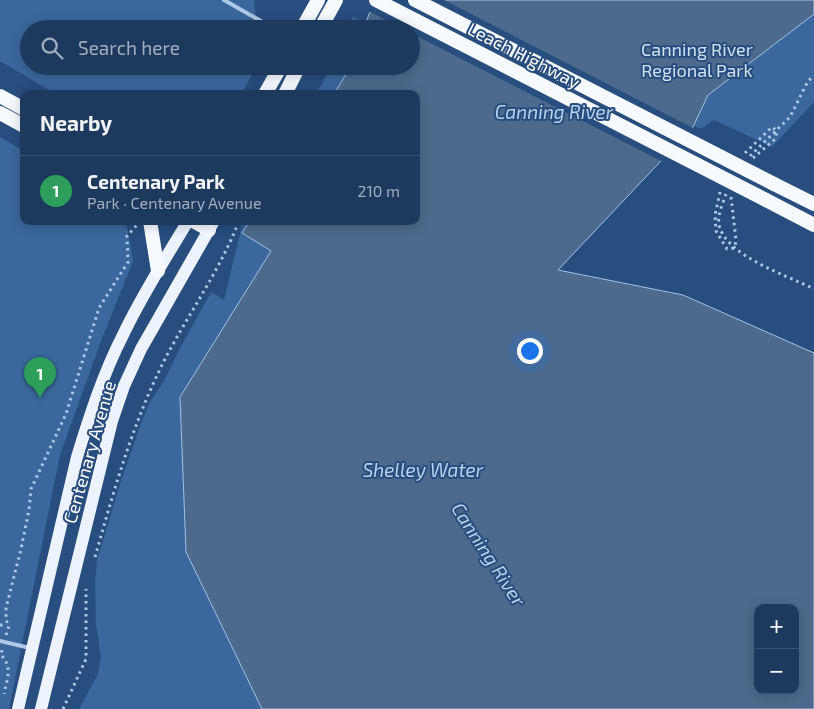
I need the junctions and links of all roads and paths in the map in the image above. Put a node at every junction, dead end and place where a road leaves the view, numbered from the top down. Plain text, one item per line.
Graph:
1 (224, 0) edge
2 (318, 0) edge
3 (336, 0) edge
4 (376, 0) edge
5 (415, 0) edge
6 (259, 20) edge
7 (307, 20) edge
8 (325, 20) edge
9 (415, 20) edge
10 (420, 23) edge
11 (276, 75) edge
12 (294, 75) edge
13 (814, 76) edge
14 (267, 90) edge
15 (287, 90) edge
16 (0, 96) edge
17 (20, 107) edge
18 (0, 113) edge
19 (20, 124) edge
20 (744, 161) dead end
21 (727, 191) dead end
22 (814, 204) edge
23 (137, 225) edge
24 (147, 225) edge
25 (186, 225) edge
26 (238, 225) edge
27 (814, 225) edge
28 (211, 226) edge
29 (158, 271) junction
30 (814, 289) edge
31 (93, 562) dead end
32 (86, 586) dead end
33 (0, 625) edge
34 (6, 625) dead end
35 (2, 641) edge
36 (32, 649) junction
37 (4, 694) dead end
38 (18, 709) edge
39 (41, 709) edge
40 (63, 709) edge

1 - 6 lane
2 - 7 highway
3 - 8 highway
4 - 9 highway, Leach Highway, bridge
5 - 22 highway, Leach Highway, bridge
10 - 27 highway, Leach Highway, bridge
11 - 14 highway
12 - 15 highway
13 - 20 path
16 - 17 highway
18 - 19 highway
21 - 30 path
23 - 35 path
24 - 29 highway
25 - 29 main road, Centenary Avenue
26 - 31 path
28 - 39 main road, Centenary Avenue
29 - 36 main road, Centenary Avenue
32 - 40 path
33 - 34 path
35 - 36 lane
35 - 37 path
36 - 38 main road, Centenary Avenue

